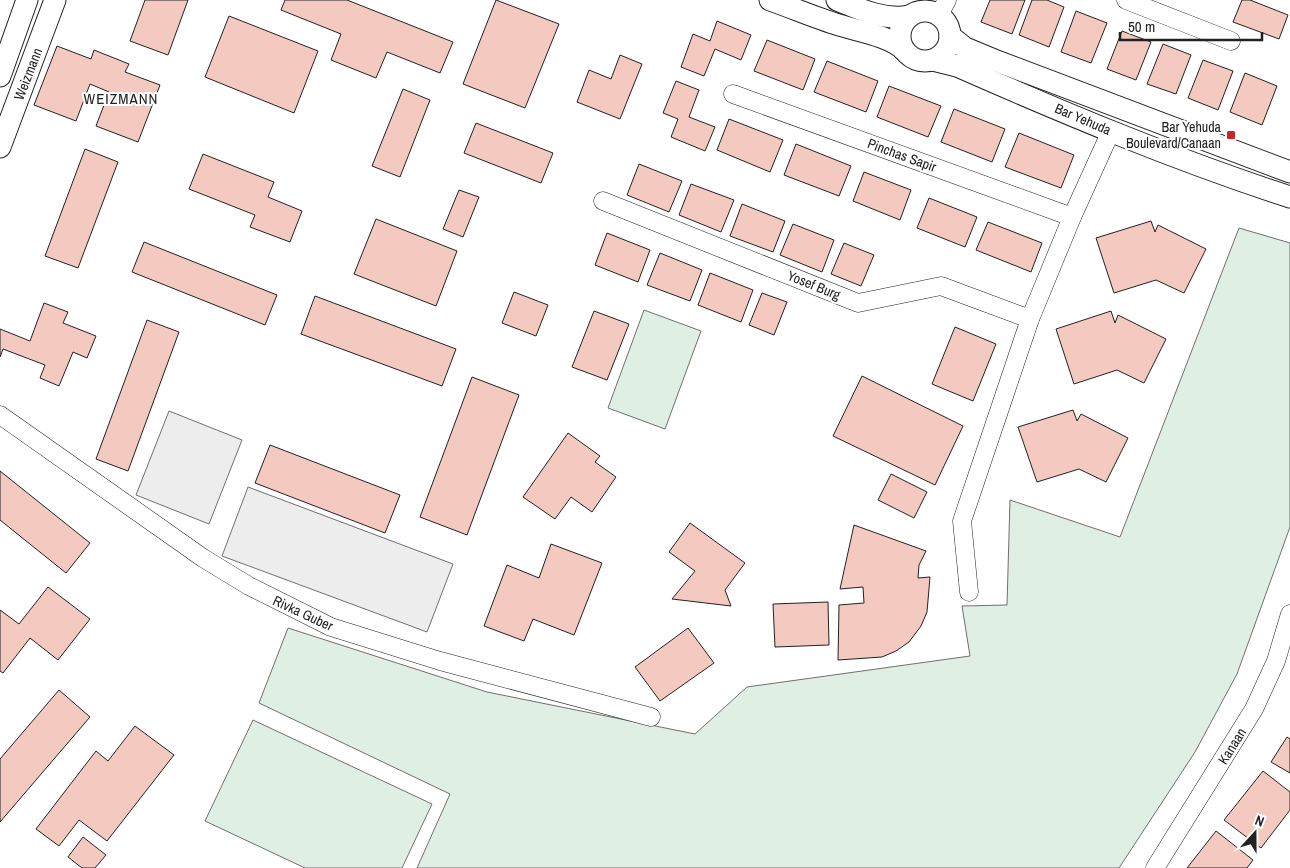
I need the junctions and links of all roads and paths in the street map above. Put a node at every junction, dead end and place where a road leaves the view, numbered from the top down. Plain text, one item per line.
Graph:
1 (27, 0) edge
2 (770, 0) edge
3 (837, 0) edge
4 (1126, 0) edge
5 (48, 2) edge
6 (943, 7) edge
7 (909, 16) junction
8 (950, 36) junction
9 (1231, 41) dead end
10 (904, 50) junction
11 (933, 60) junction
12 (0, 76) edge
13 (733, 94) dead end
14 (1111, 131) junction
15 (0, 147) edge
16 (1290, 172) edge
17 (1290, 197) edge
18 (604, 201) dead end
19 (1072, 217) junction
20 (1030, 319) junction
21 (0, 414) edge
22 (969, 592) dead end
23 (1290, 614) edge
24 (651, 717) dead end
25 (1154, 868) edge

1 - 12 street, Weizmann
2 - 10 street
3 - 7 street
4 - 9 street
5 - 15 street, Weizmann
6 - 7 street
6 - 8 street
7 - 10 street
8 - 11 street
8 - 16 street, Bar Yehuda
10 - 11 street
11 - 14 street, Bar Yehuda
13 - 19 street, Pinchas Sapir
14 - 17 street, Bar Yehuda
14 - 19 street
18 - 20 street, Yosef Burg
19 - 20 street
20 - 22 street
21 - 24 street, Rivka Guber
23 - 25 street, Kanaan

